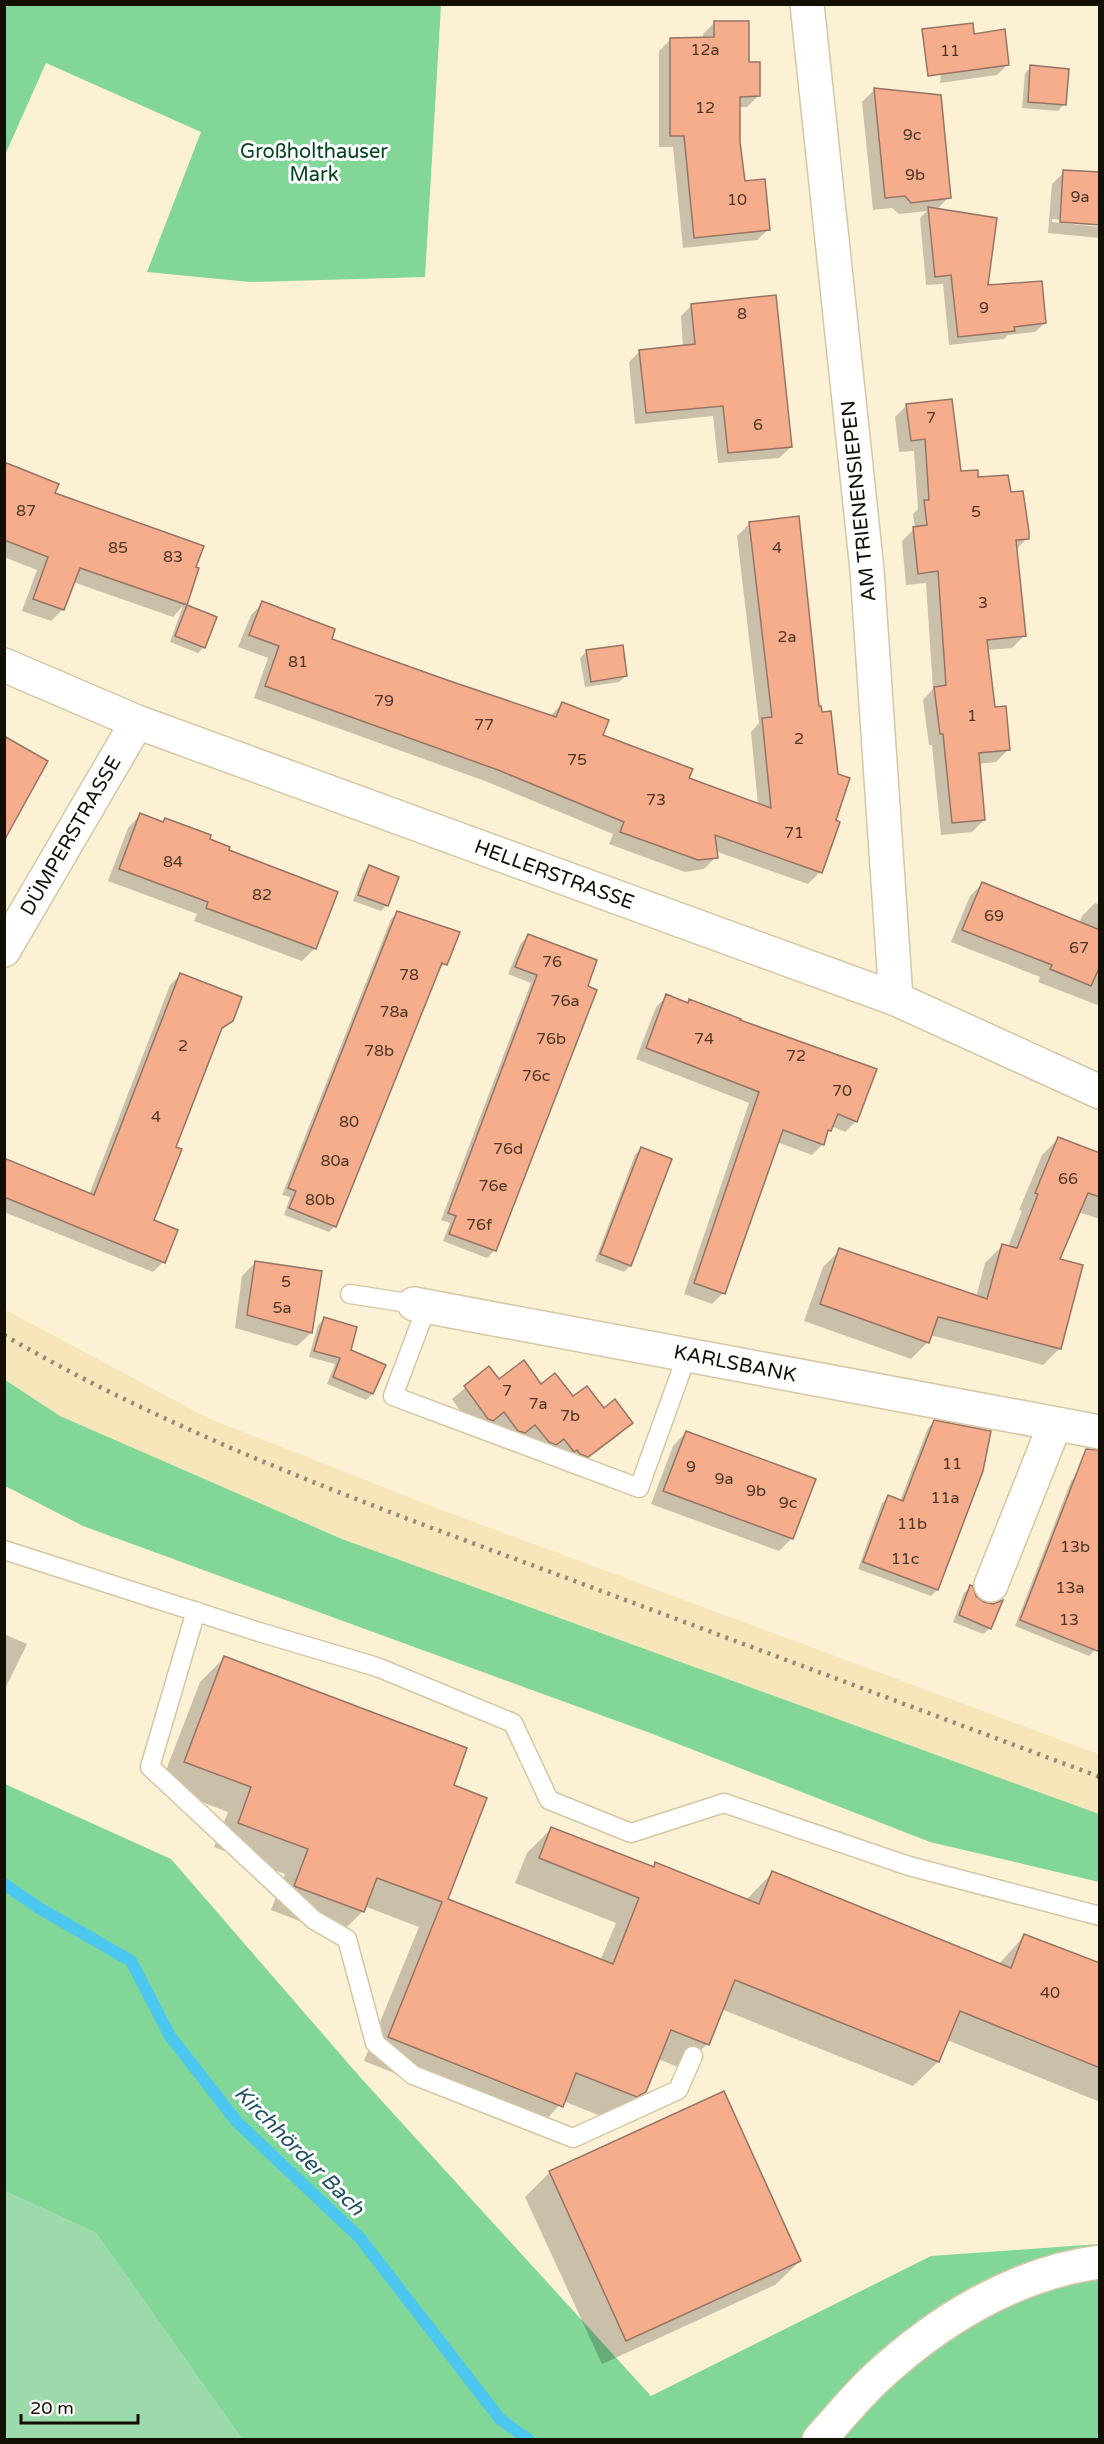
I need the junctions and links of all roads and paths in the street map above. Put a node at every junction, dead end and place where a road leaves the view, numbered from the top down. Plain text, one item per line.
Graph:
1 (807, 4) edge
2 (4, 665) edge
3 (137, 722) junction
4 (4, 950) edge
5 (896, 999) junction
6 (1100, 1092) edge
7 (350, 1294) dead end
8 (420, 1305) junction
9 (687, 1355) junction
10 (1055, 1424) junction
11 (1100, 1432) edge
12 (4, 1550) edge
13 (992, 1585) dead end
14 (196, 1611) junction
15 (1100, 1916) edge
16 (693, 2056) dead end
17 (1100, 2262) edge
18 (819, 2439) edge

1 - 5 street, AM TRIENENSIEPEN
2 - 3 street, HELLERSTRASSE
3 - 4 street, DÜMPERSTRASSE
3 - 5 street, HELLERSTRASSE
5 - 6 street, HELLERSTRASSE
7 - 8 lane
8 - 9 street, KARLSBANK
8 - 9 lane
9 - 10 street, KARLSBANK
10 - 11 street, KARLSBANK
10 - 13 street
12 - 14 lane
14 - 15 lane
14 - 16 lane
17 - 18 street

